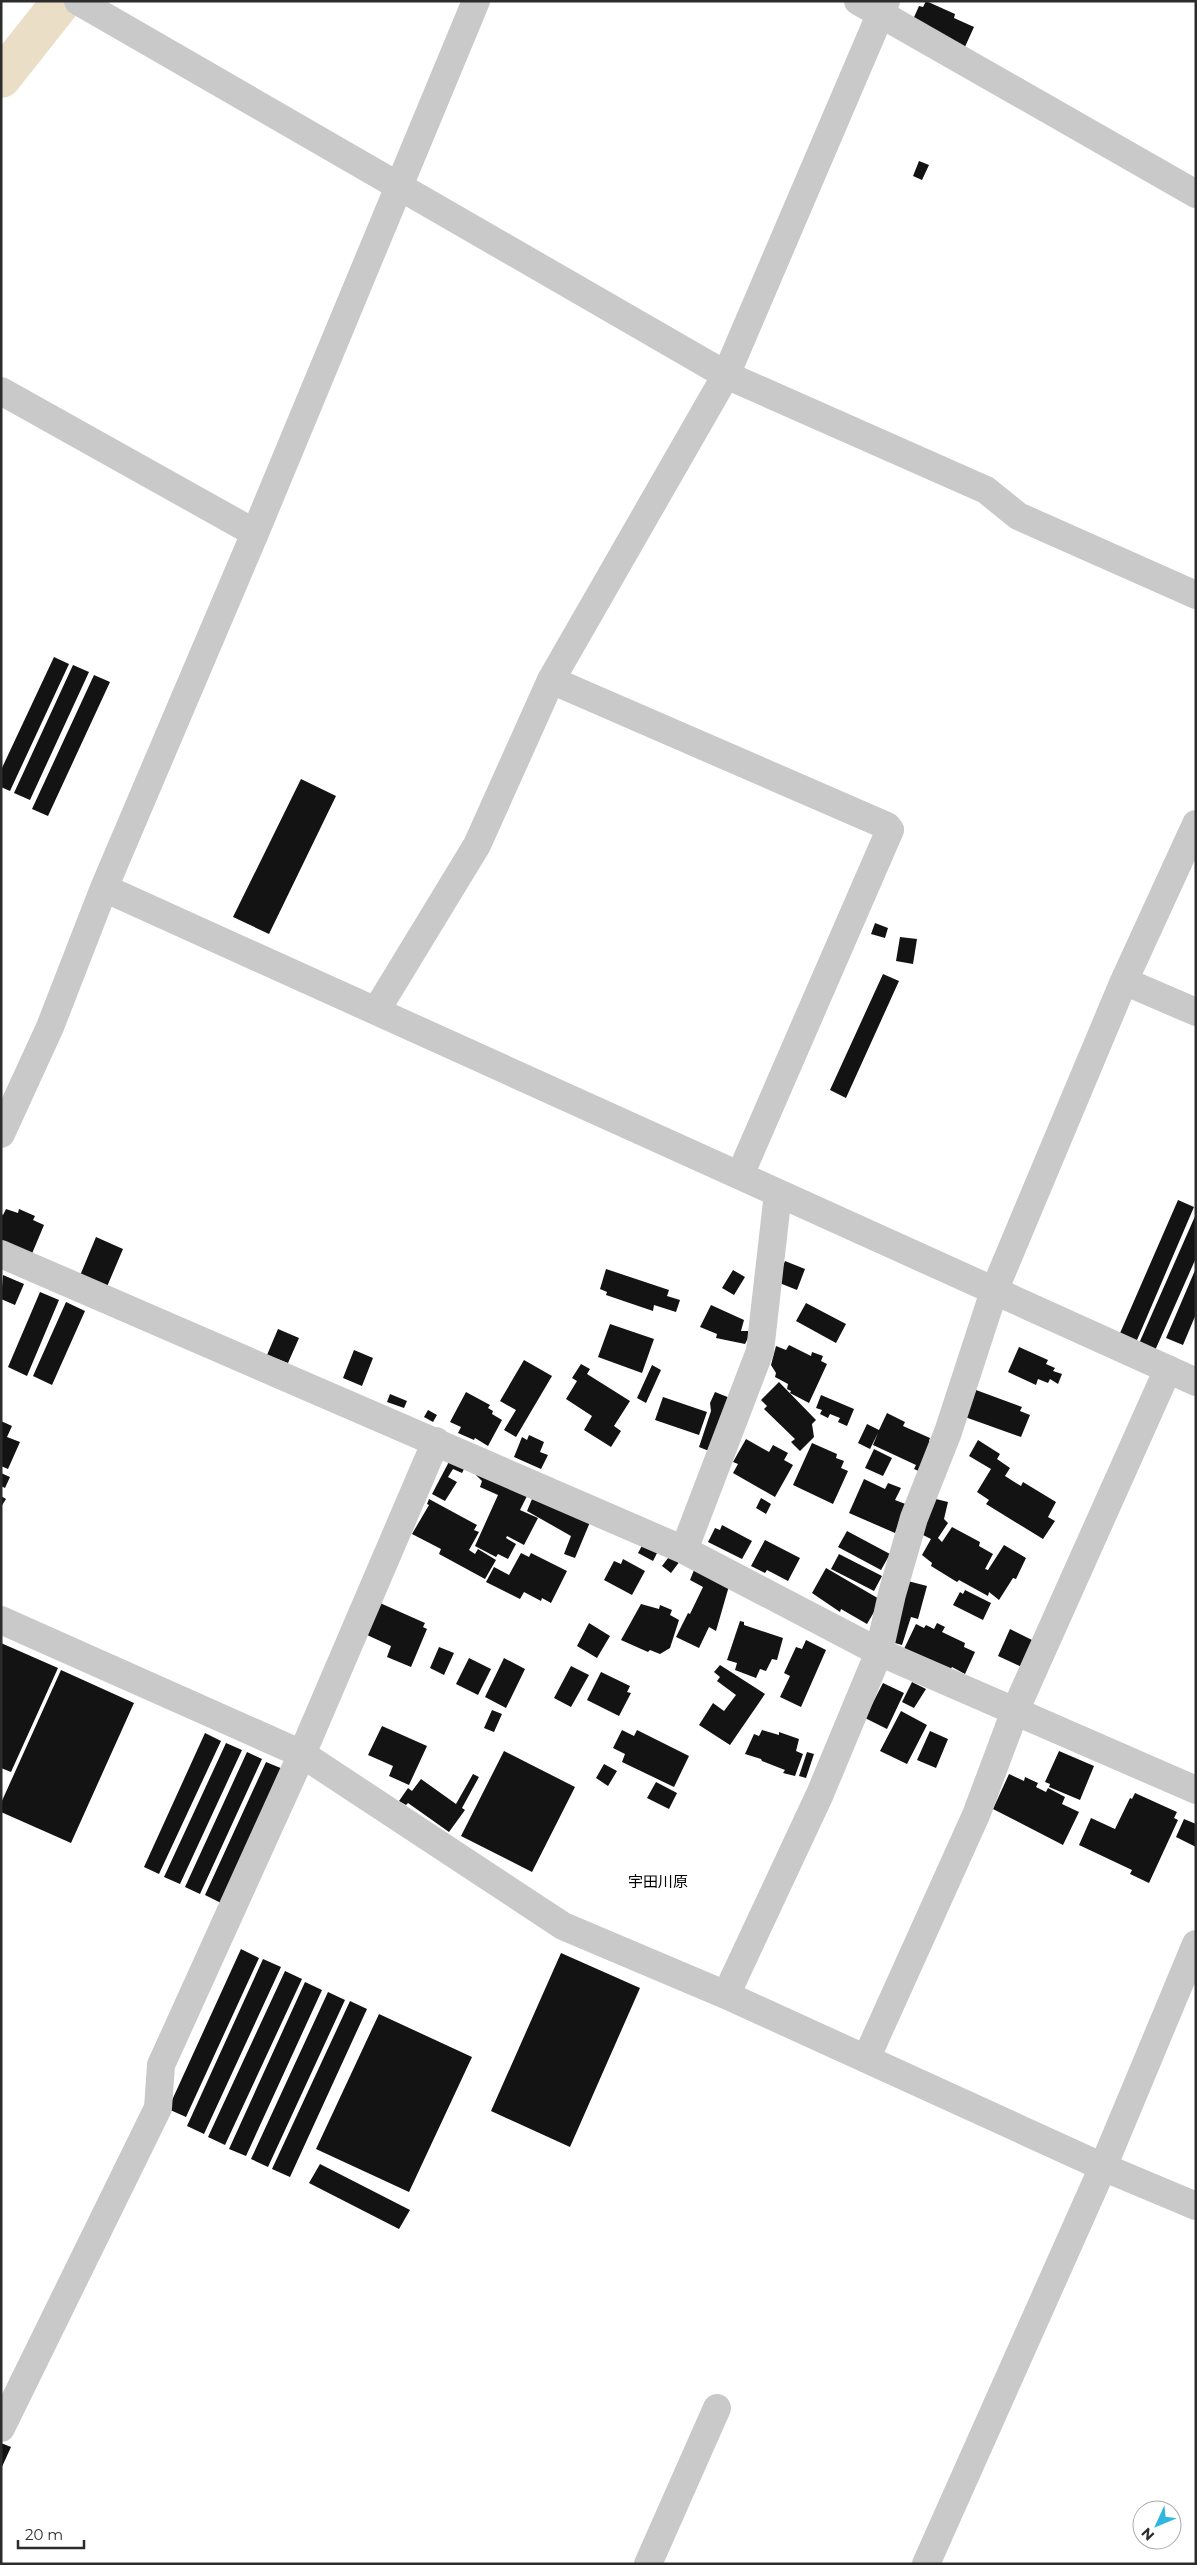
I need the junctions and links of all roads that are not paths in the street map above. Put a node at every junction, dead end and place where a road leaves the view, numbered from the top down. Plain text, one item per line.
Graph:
1 (78, 1) edge
2 (476, 1) edge
3 (875, 5) edge
4 (399, 187) junction
5 (1196, 194) edge
6 (726, 375) junction
7 (1, 391) edge
8 (255, 534) junction
9 (1196, 595) edge
10 (551, 680) junction
11 (1196, 824) edge
12 (104, 888) junction
13 (1124, 981) junction
14 (376, 1010) junction
15 (1196, 1012) edge
16 (1, 1134) edge
17 (740, 1175) junction
18 (778, 1193) junction
19 (1, 1254) edge
20 (994, 1291) junction
21 (1168, 1370) junction
22 (1196, 1382) edge
23 (436, 1441) junction
24 (684, 1550) junction
25 (1, 1620) edge
26 (879, 1652) junction
27 (1015, 1711) junction
28 (302, 1754) junction
29 (1196, 1790) edge
30 (1196, 1944) edge
31 (726, 1995) junction
32 (866, 2059) junction
33 (1103, 2167) junction
34 (1196, 2206) edge
35 (717, 2408) dead end
36 (1, 2428) edge
37 (648, 2564) edge
38 (926, 2564) edge

1 - 4 street
2 - 4 street
3 - 5 street
3 - 6 street
4 - 6 street
4 - 8 street
6 - 9 street
6 - 10 street
7 - 8 street
8 - 12 street
10 - 14 street
10 - 17 street
11 - 13 street
12 - 14 street
12 - 16 street
13 - 15 street
13 - 20 street
14 - 17 street
17 - 18 street
18 - 20 street
18 - 24 street
19 - 23 street
20 - 21 street
20 - 26 street
21 - 22 street
21 - 27 street
23 - 24 street
23 - 28 street
24 - 26 street
25 - 28 street
26 - 27 street
26 - 31 street
27 - 29 street
27 - 32 street
28 - 31 street
28 - 36 street
30 - 33 street
31 - 32 street
32 - 33 street
33 - 34 street
33 - 38 street
35 - 37 street

